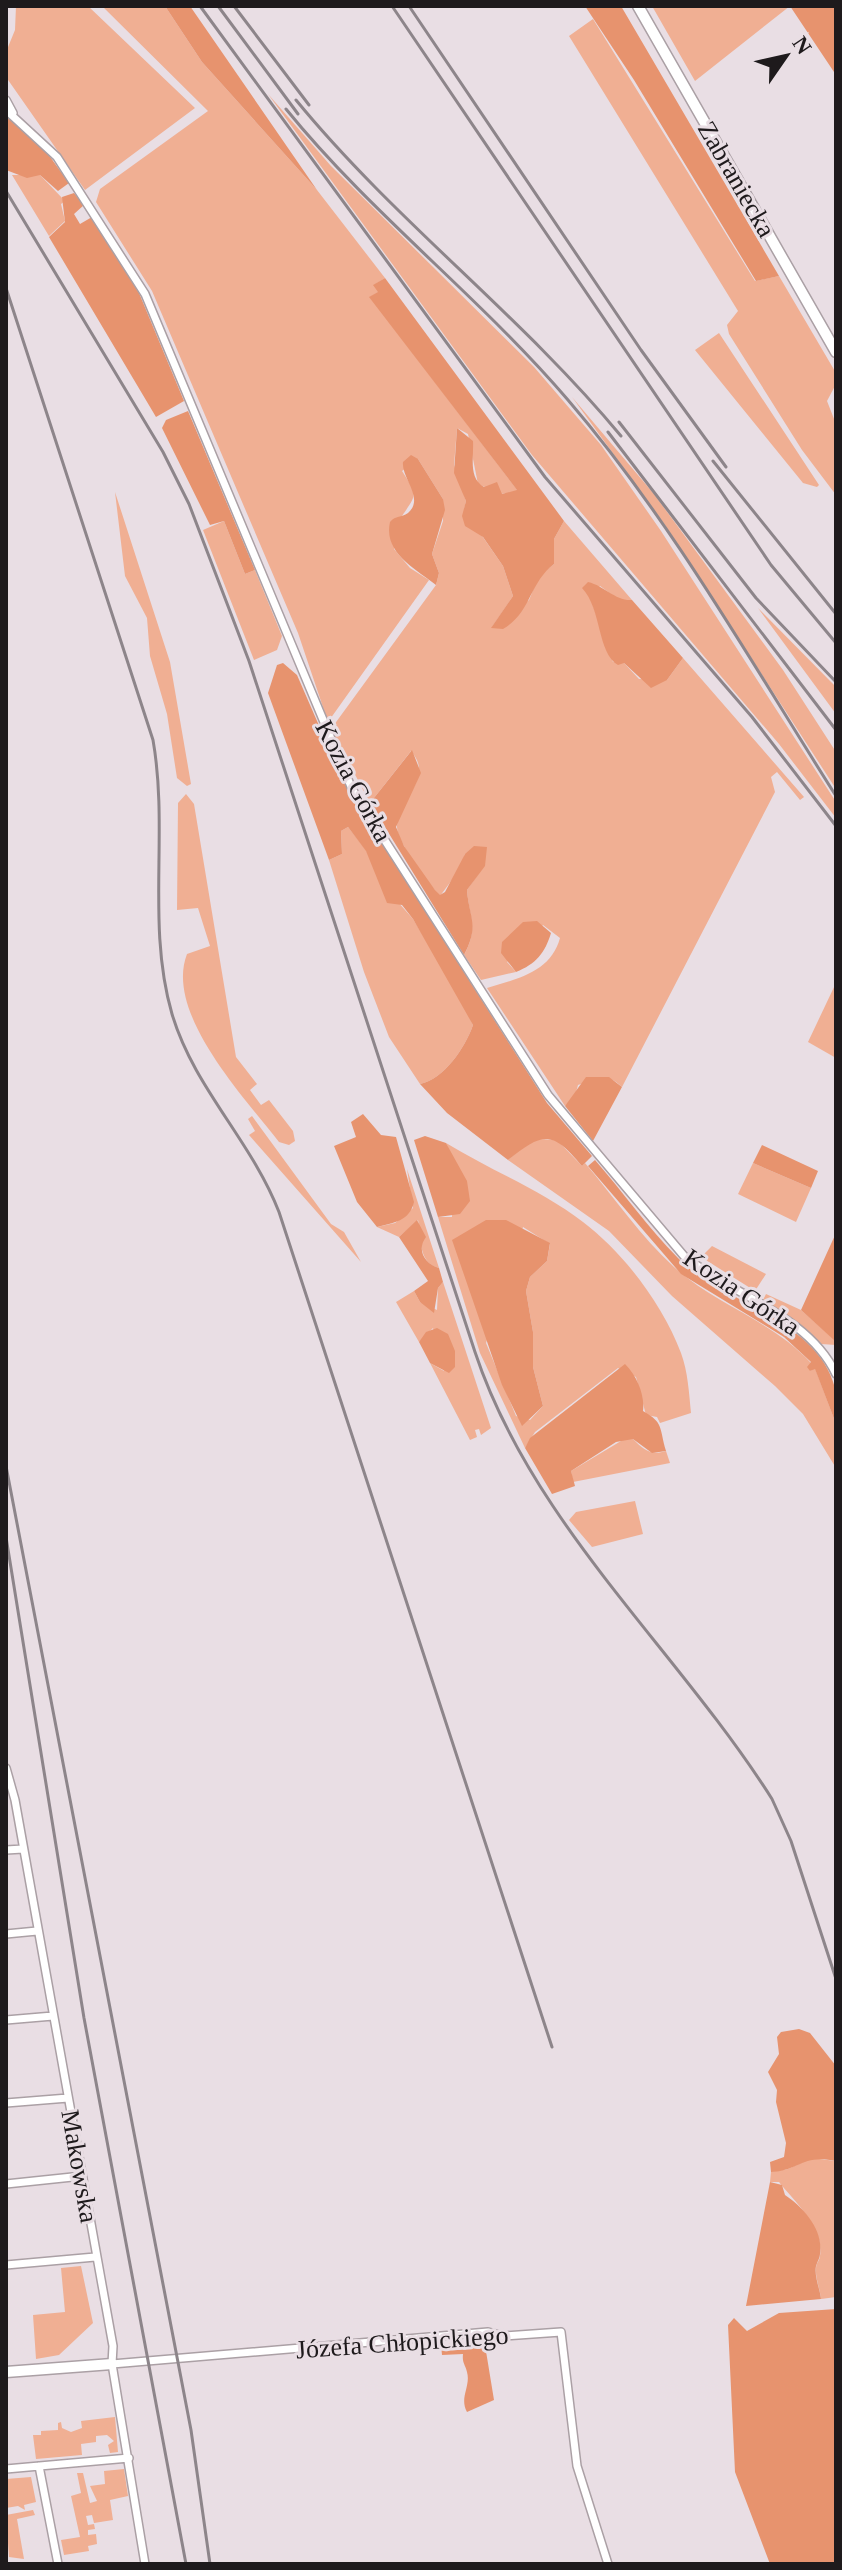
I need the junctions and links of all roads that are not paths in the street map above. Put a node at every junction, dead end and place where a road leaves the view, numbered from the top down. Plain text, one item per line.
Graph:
1 (638, 6) edge
2 (6, 100) edge
3 (6, 110) edge
4 (14, 115) junction
5 (836, 352) edge
6 (836, 1351) edge
7 (825, 1355) junction
8 (836, 1374) edge
9 (6, 1768) edge
10 (23, 1849) junction
11 (6, 1850) edge
12 (37, 1931) junction
13 (6, 1934) edge
14 (53, 2016) junction
15 (6, 2020) edge
16 (68, 2098) junction
17 (6, 2103) edge
18 (82, 2176) junction
19 (6, 2184) edge
20 (95, 2257) junction
21 (6, 2265) edge
22 (112, 2364) junction
23 (6, 2372) edge
24 (129, 2458) junction
25 (39, 2466) junction
26 (6, 2469) edge
27 (58, 2564) edge
28 (145, 2564) edge
29 (608, 2564) edge

1 - 5 main road, Zabraniecka
2 - 4 street, Kozia Górka
3 - 4 street, Kozia Górka
4 - 7 street, Kozia Górka
6 - 7 street
7 - 8 street, Kozia Górka
9 - 10 street, Makowska
10 - 11 street
10 - 12 street, Makowska
12 - 13 street
12 - 14 street, Makowska
14 - 15 street
14 - 16 street, Makowska
16 - 17 street
16 - 18 street, Makowska
18 - 19 street
18 - 20 street, Makowska
20 - 21 street
20 - 22 street, Makowska
22 - 23 main road, Józefa Chłopickiego
22 - 24 street, Makowska
22 - 29 street, Józefa Chłopickiego
24 - 25 street
24 - 28 street, Makowska
25 - 26 street
25 - 27 street

